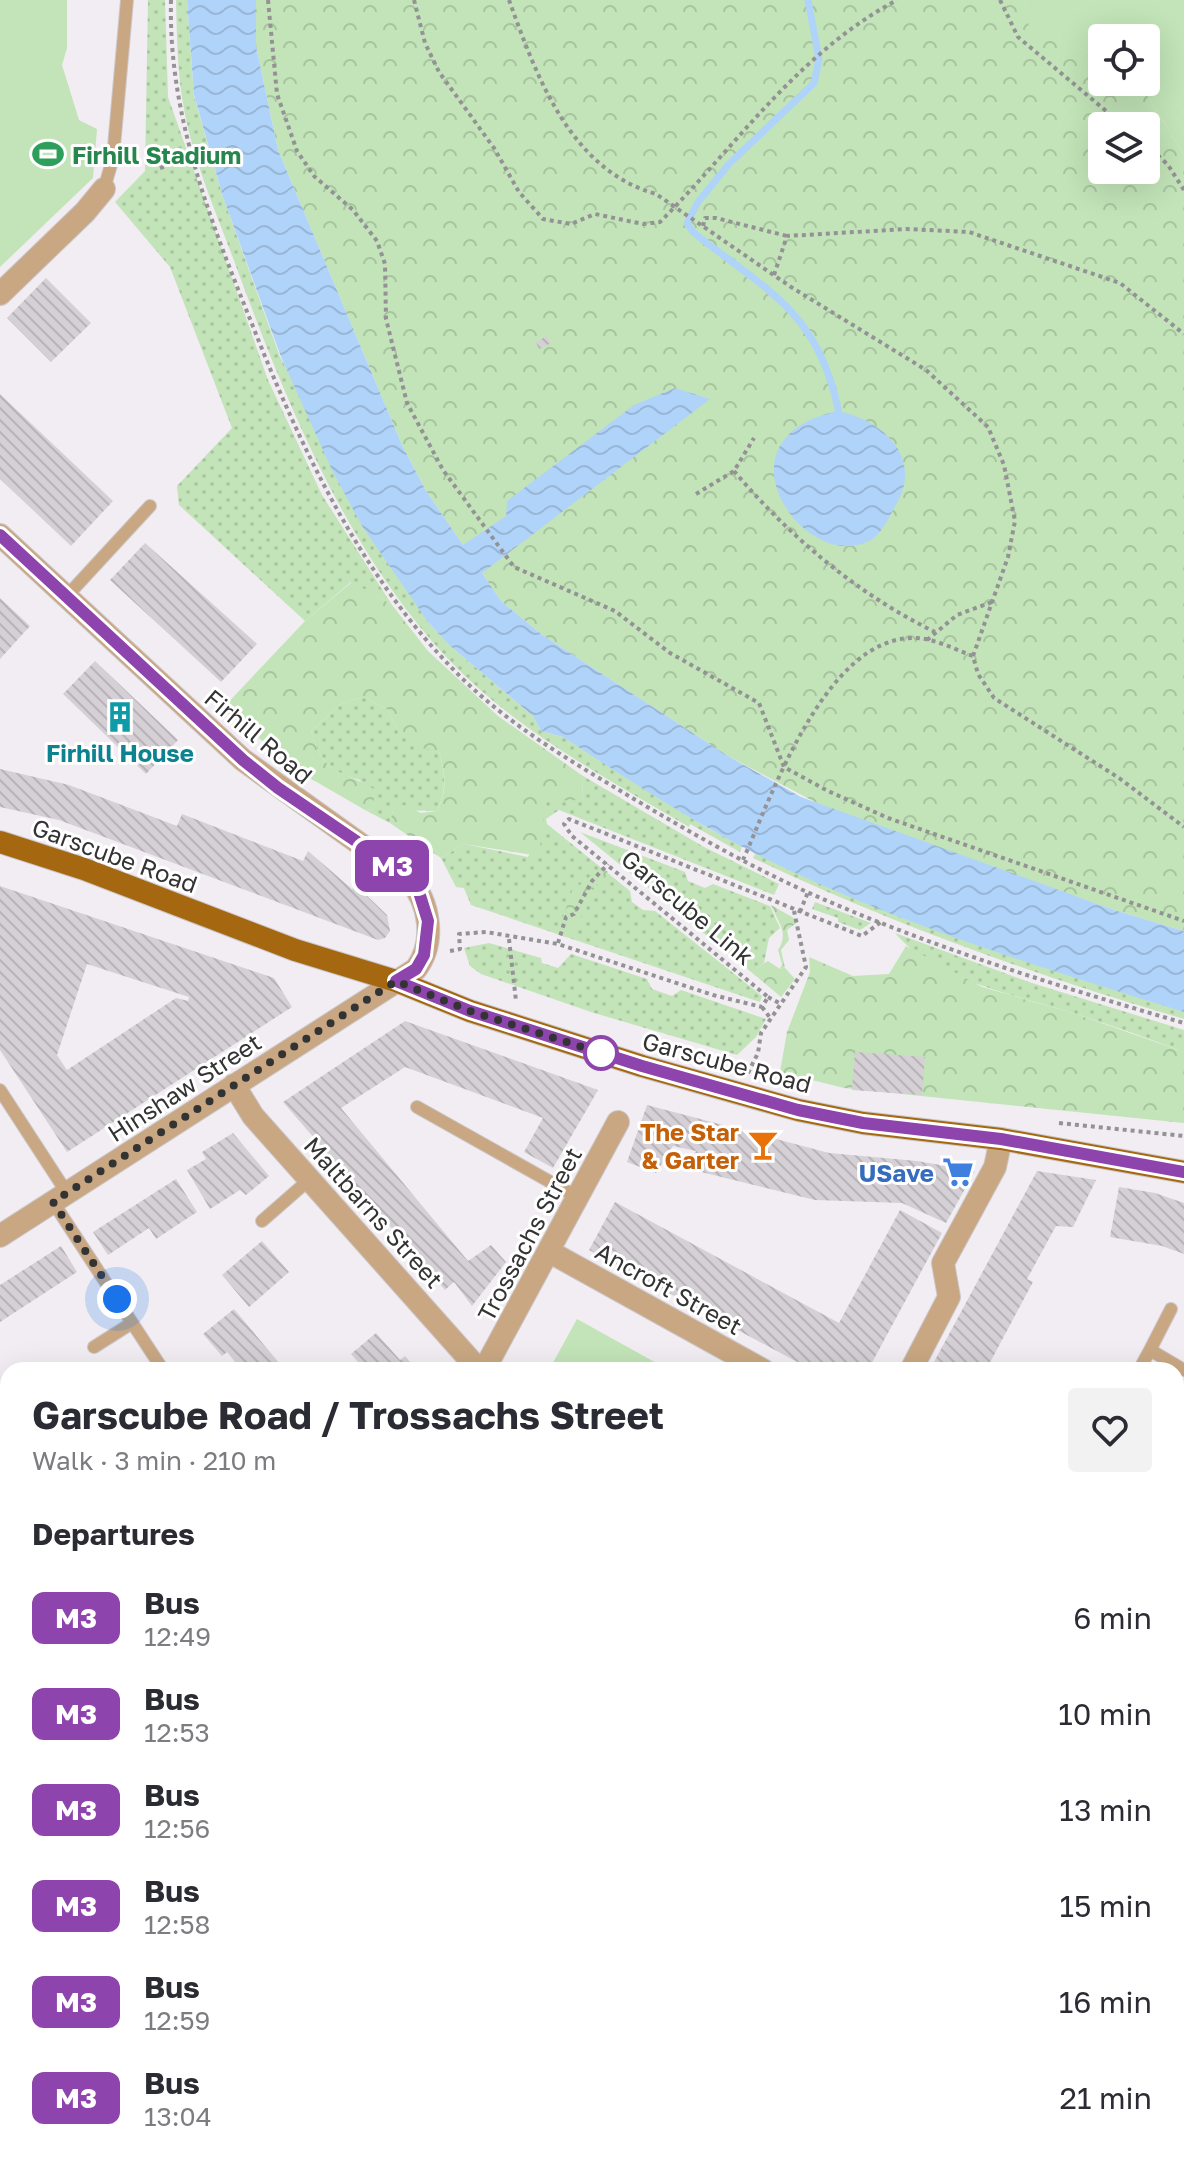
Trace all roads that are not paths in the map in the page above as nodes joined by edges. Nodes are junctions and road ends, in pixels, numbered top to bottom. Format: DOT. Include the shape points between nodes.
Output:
graph roads {
  1 [pos="127,0"];
  2 [pos="104,189"];
  3 [pos="0,294"];
  4 [pos="150,506"];
  5 [pos="0,535"];
  6 [pos="66,597"];
  7 [pos="0,842"];
  8 [pos="396,981"];
  9 [pos="234,1085"];
  10 [pos="0,1090"];
  11 [pos="417,1107"];
  12 [pos="618,1122"];
  13 [pos="1001,1139"];
  14 [pos="1184,1172"];
  15 [pos="310,1179"];
  16 [pos="60,1198"];
  17 [pos="579,1198"];
  18 [pos="262,1221"];
  19 [pos="0,1236"];
  20 [pos="550,1252"];
  21 [pos="1171,1309"];
  22 [pos="132,1323"];
  23 [pos="94,1347"];
  24 [pos="1150,1350"];
  25 [pos="158,1362"];
  26 [pos="475,1362"];
  27 [pos="487,1362"];
  28 [pos="749,1362"];
  29 [pos="915,1362"];
  30 [pos="1143,1362"];
  31 [pos="1170,1362"];
  1 -- 2 [label="lane" via="113,158"];
  2 -- 3 [label="street"];
  4 -- 6 [label="lane"];
  5 -- 6 [label="street, Firhill Road"];
  6 -- 8 [label="street, Firhill Road" via="243,760 418,889 426,909 424,955 416,969"];
  7 -- 8 [label="main road, Garscube Road" via="295,950"];
  8 -- 9 [label="street, Hinshaw Street"];
  8 -- 13 [label="main road, Garscube Road" via="628,1062 798,1110"];
  9 -- 15 [label="street, Maltbarns Street" via="253,1116"];
  9 -- 16 [label="street, Hinshaw Street"];
  10 -- 16 [label="lane"];
  11 -- 17 [label="lane"];
  12 -- 17 [label="street, Trossachs Street"];
  13 -- 14 [label="main road, Garscube Road"];
  13 -- 29 [label="street" via="995,1167 943,1263 949,1297"];
  15 -- 18 [label="lane"];
  15 -- 26 [label="street, Maltbarns Street"];
  16 -- 19 [label="street, Hinshaw Street"];
  16 -- 22 [label="lane"];
  17 -- 20 [label="street, Trossachs Street"];
  20 -- 27 [label="street, Trossachs Street"];
  20 -- 28 [label="street, Ancroft Street"];
  21 -- 24 [label="lane"];
  22 -- 23 [label="lane"];
  22 -- 25 [label="lane"];
  24 -- 30 [label="lane"];
  24 -- 31 [label="lane"];
}
